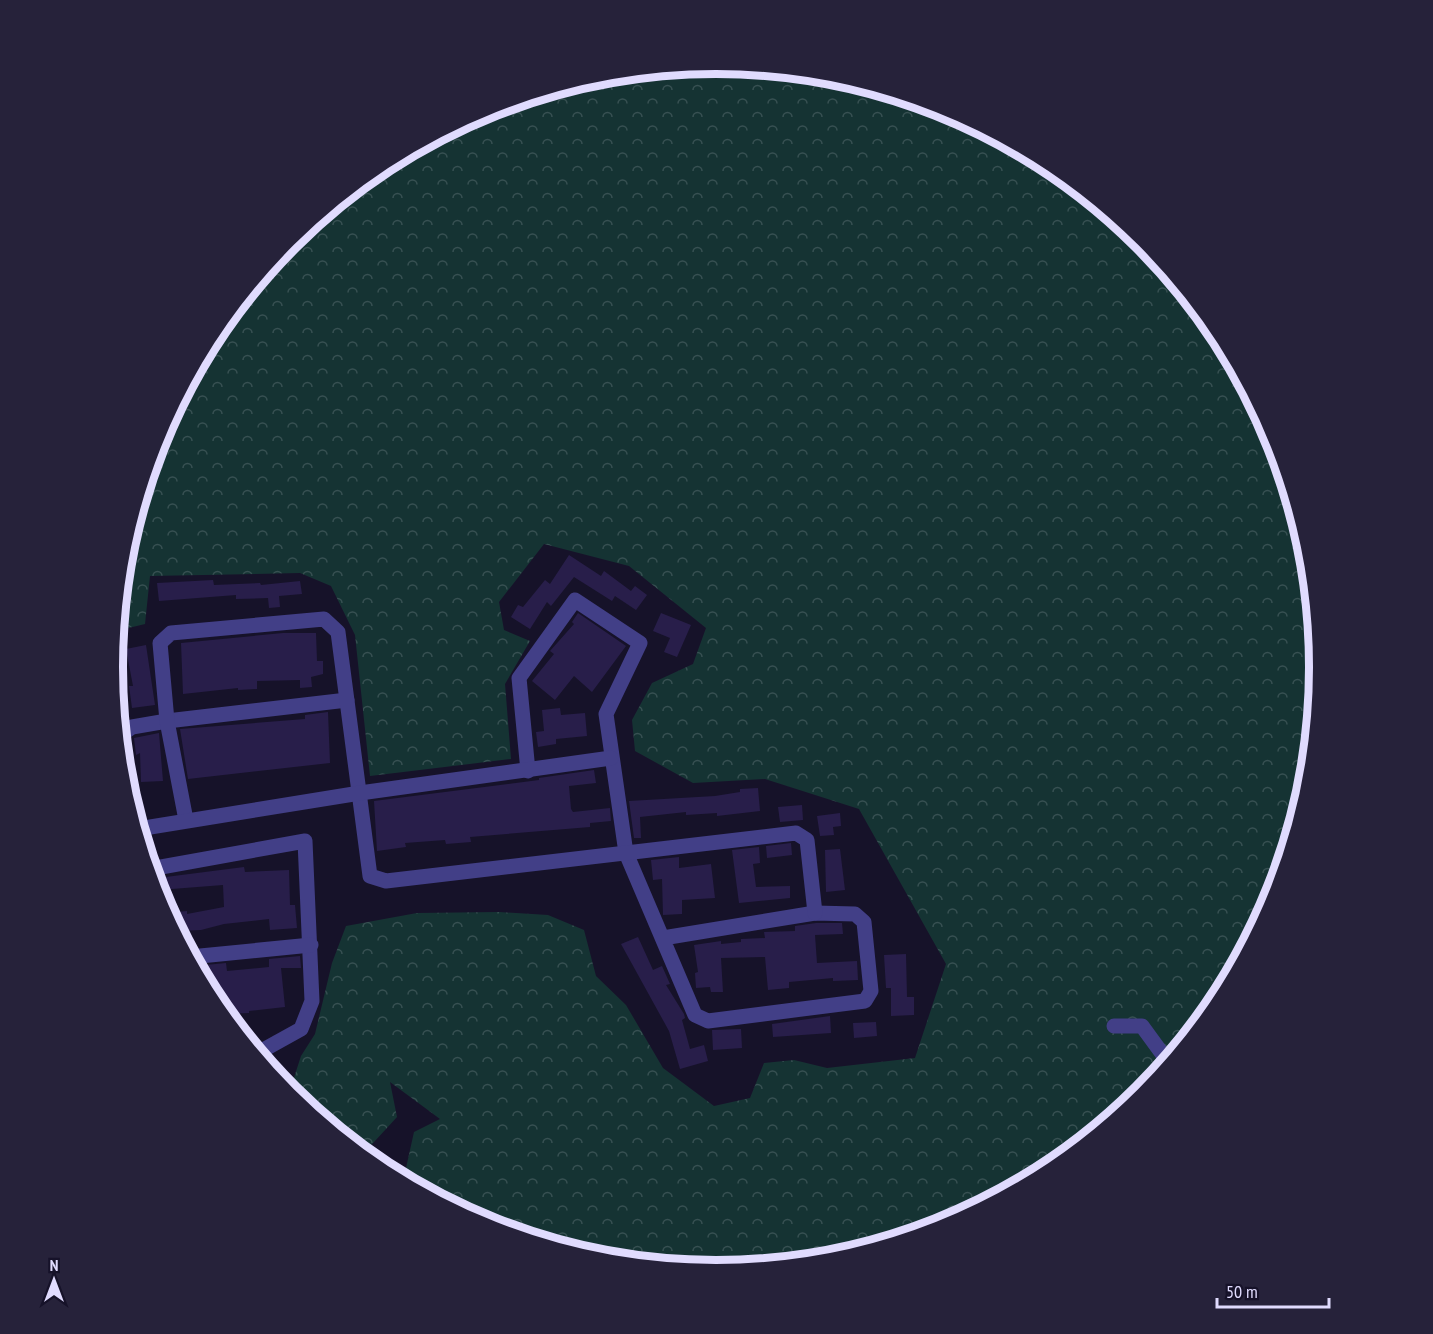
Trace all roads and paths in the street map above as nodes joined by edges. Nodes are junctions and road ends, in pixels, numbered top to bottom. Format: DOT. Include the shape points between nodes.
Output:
graph roads {
  1 [pos="347,700"];
  2 [pos="167,721"];
  3 [pos="127,731"];
  4 [pos="611,758"];
  5 [pos="528,771"];
  6 [pos="360,793"];
  7 [pos="186,820"];
  8 [pos="145,828"];
  9 [pos="626,853"];
  10 [pos="158,868"];
  11 [pos="815,913"];
  12 [pos="663,938"];
  13 [pos="311,945"];
  14 [pos="199,956"];
  15 [pos="1114,1026"];
  16 [pos="263,1050"];
  17 [pos="1164,1056"];
  1 -- 2 [label="street"];
  1 -- 2 [label="street" via="338,632 324,619 171,633 160,643"];
  1 -- 6 [label="street"];
  2 -- 3 [label="street"];
  2 -- 7 [label="street"];
  4 -- 5 [label="street"];
  4 -- 5 [label="street" via="606,714 640,643 575,600 519,678"];
  4 -- 9 [label="street"];
  5 -- 6 [label="street"];
  6 -- 7 [label="street"];
  6 -- 9 [label="street" via="370,876 386,881"];
  7 -- 8 [label="street"];
  9 -- 11 [label="street" via="796,833 807,840"];
  9 -- 12 [label="street"];
  10 -- 13 [label="street" via="305,841"];
  11 -- 12 [label="street"];
  11 -- 12 [label="street" via="855,914 864,922 871,991 865,1001 708,1021 695,1015"];
  13 -- 14 [label="street"];
  13 -- 16 [label="street" via="312,1001 301,1029"];
  15 -- 17 [label="street" via="1142,1026"];
}
